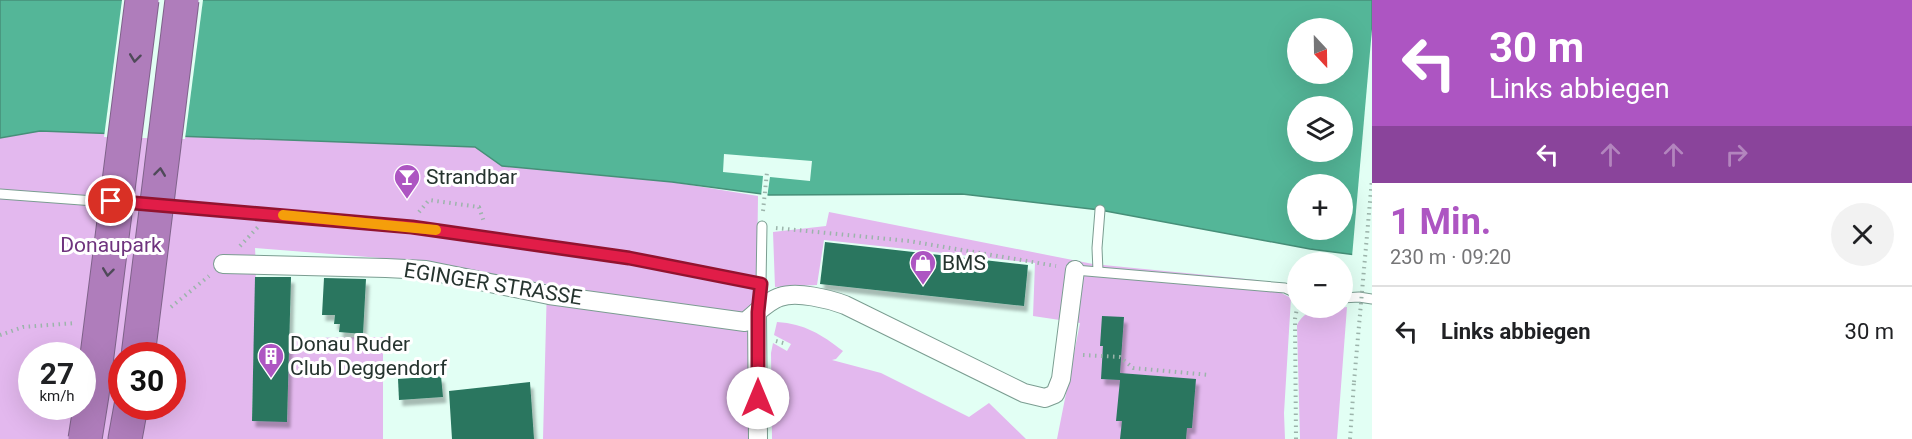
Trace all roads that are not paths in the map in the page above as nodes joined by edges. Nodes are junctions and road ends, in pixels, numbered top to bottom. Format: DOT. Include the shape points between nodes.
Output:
graph roads {
  1 [pos="142,0"];
  2 [pos="182,0"];
  3 [pos="0,194"];
  4 [pos="1100,210"];
  5 [pos="762,226"];
  6 [pos="223,264"];
  7 [pos="1075,270"];
  8 [pos="1098,272"];
  9 [pos="761,284"];
  10 [pos="1287,289"];
  11 [pos="1353,297"];
  12 [pos="1372,299"];
  13 [pos="758,312"];
  14 [pos="140,342"];
  15 [pos="128,420"];
  16 [pos="85,439"];
  17 [pos="125,439"];
  18 [pos="758,439"];
  1 -- 16 [label="highway, one-way, bridge"];
  14 -- 2 [label="highway, one-way, bridge"];
  3 -- 9 [label="lane" via="412,227 629,258"];
  4 -- 8 [label="lane"];
  5 -- 9 [label="lane"];
  6 -- 13 [label="street, EGINGER STRASSE" via="426,270 549,295 745,322"];
  7 -- 8 [label="lane"];
  7 -- 13 [label="street, EGINGER STRASSE" via="1061,379 1055,394 1045,398 1024,393 830,299 780,297"];
  8 -- 10 [label="lane"];
  9 -- 13 [label="lane"];
  11 -- 12 [label="lane"];
  13 -- 18 [label="street"];
  15 -- 17 [label="highway"];
}
